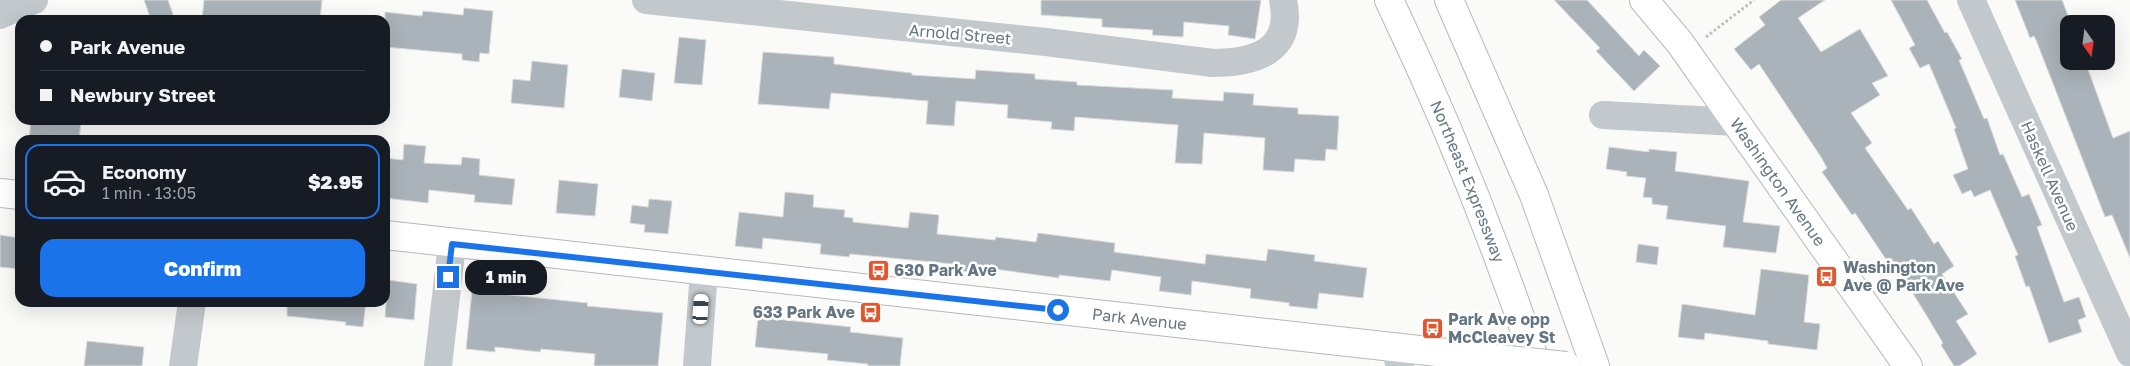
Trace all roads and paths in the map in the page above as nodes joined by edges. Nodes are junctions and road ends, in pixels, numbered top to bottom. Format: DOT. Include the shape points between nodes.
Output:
graph roads {
  1 [pos="34,0"];
  2 [pos="646,0"];
  3 [pos="1283,0"];
  4 [pos="1389,0"];
  5 [pos="1449,0"];
  6 [pos="1644,0"];
  7 [pos="1754,0"];
  8 [pos="1971,0"];
  9 [pos="745,6"];
  10 [pos="0,15"];
  11 [pos="1703,39"];
  12 [pos="1603,115"];
  13 [pos="1737,122"];
  14 [pos="0,193"];
  15 [pos="15,194"];
  16 [pos="390,236"];
  17 [pos="452,244"];
  18 [pos="704,271"];
  19 [pos="191,307"];
  20 [pos="2130,353"];
  21 [pos="1398,357"];
  22 [pos="183,366"];
  23 [pos="438,366"];
  24 [pos="697,366"];
  25 [pos="1537,366"];
  26 [pos="1566,366"];
  27 [pos="1595,366"];
  28 [pos="1908,366"];
  1 -- 10 [label="street"];
  2 -- 9 [label="street, Arnold Street"];
  3 -- 9 [label="street, Arnold Street" via="1286,13 1282,34 1270,49 1252,60 1237,63 1213,63"];
  4 -- 25 [label="main road, Northeast Expressway" via="1460,158"];
  5 -- 27 [label="main road" via="1534,195"];
  6 -- 13 [label="main road, Washington Avenue" via="1680,43"];
  7 -- 11 [label="path"];
  8 -- 20 [label="street, Haskell Avenue"];
  12 -- 13 [label="street"];
  13 -- 28 [label="main road, Washington Avenue"];
  14 -- 15 [label="main road"];
  16 -- 17 [label="main road, Park Avenue"];
  17 -- 18 [label="main road, Park Avenue"];
  17 -- 23 [label="street"];
  18 -- 21 [label="main road, Park Avenue"];
  18 -- 24 [label="street"];
  19 -- 22 [label="street"];
  21 -- 26 [label="main road, Park Avenue, bridge" via="1491,358"];
}
